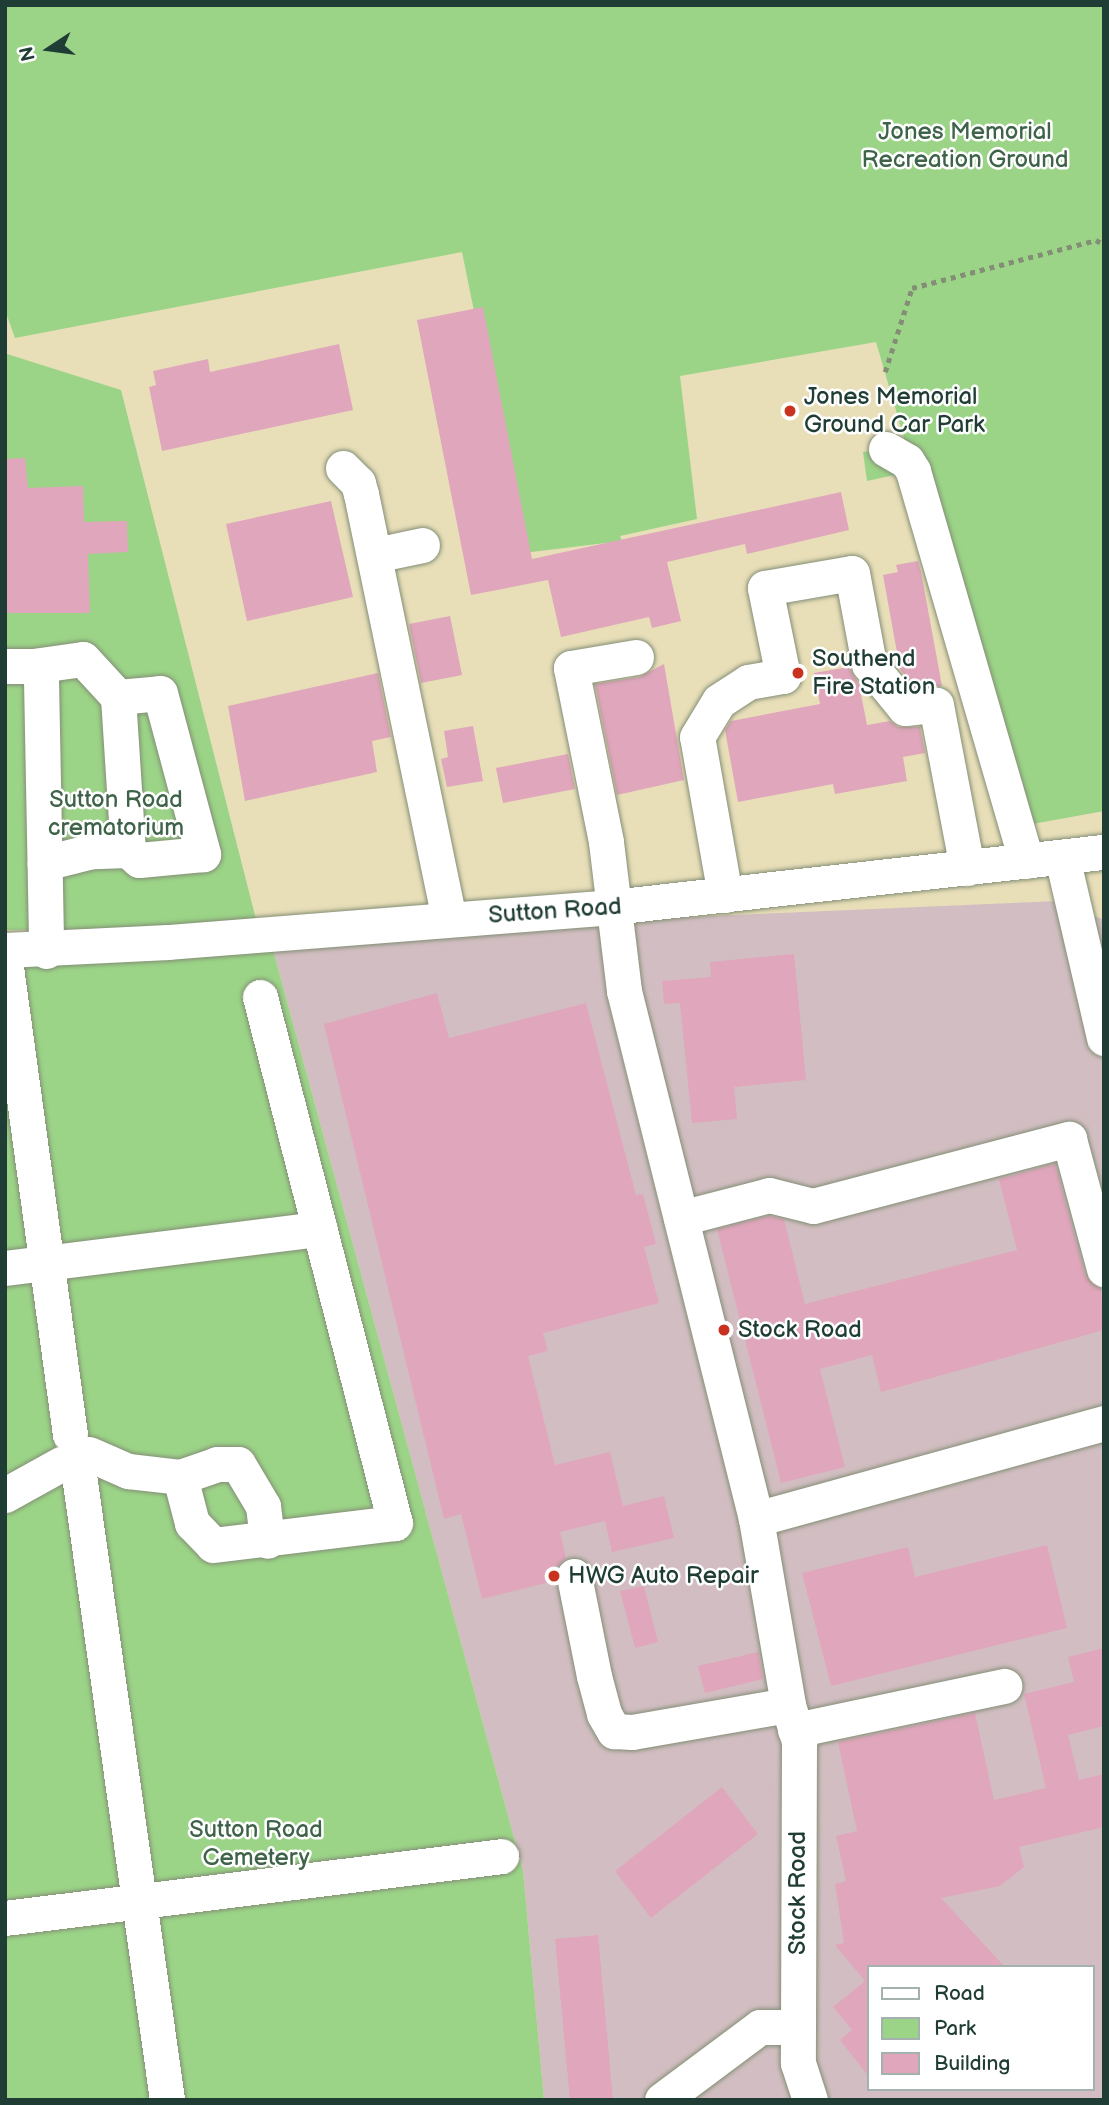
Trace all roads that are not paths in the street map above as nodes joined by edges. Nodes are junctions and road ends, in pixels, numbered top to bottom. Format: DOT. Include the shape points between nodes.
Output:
graph roads {
  1 [pos="886,449"];
  2 [pos="343,468"];
  3 [pos="422,545"];
  4 [pos="374,555"];
  5 [pos="636,657"];
  6 [pos="19,666"];
  7 [pos="118,697"];
  8 [pos="128,850"];
  9 [pos="1104,852"];
  10 [pos="1062,857"];
  11 [pos="1026,861"];
  12 [pos="45,863"];
  13 [pos="967,868"];
  14 [pos="725,895"];
  15 [pos="612,907"];
  16 [pos="449,919"];
  17 [pos="5,950"];
  18 [pos="46,951"];
  19 [pos="5,960"];
  20 [pos="260,997"];
  21 [pos="1104,1038"];
  22 [pos="681,1218"];
  23 [pos="320,1229"];
  24 [pos="47,1263"];
  25 [pos="5,1268"];
  26 [pos="1104,1269"];
  27 [pos="1104,1423"];
  28 [pos="75,1455"];
  29 [pos="180,1477"];
  30 [pos="5,1495"];
  31 [pos="756,1519"];
  32 [pos="267,1541"];
  33 [pos="574,1576"];
  34 [pos="1004,1686"];
  35 [pos="792,1718"];
  36 [pos="501,1856"];
  37 [pos="139,1899"];
  38 [pos="5,1918"];
  39 [pos="798,2027"];
  40 [pos="167,2100"];
  41 [pos="662,2100"];
  42 [pos="810,2100"];
  1 -- 11 [label="street" via="907,461 914,471"];
  2 -- 4 [label="street" via="358,483"];
  3 -- 4 [label="street"];
  4 -- 16 [label="street"];
  5 -- 15 [label="street, Stock Road" via="571,668 606,842"];
  6 -- 7 [label="street" via="83,659"];
  6 -- 12 [label="street" via="41,679"];
  7 -- 8 [label="street"];
  7 -- 8 [label="street" via="160,693 202,854 139,860"];
  8 -- 12 [label="street" via="92,852"];
  9 -- 10 [label="street, Sutton Road"];
  10 -- 11 [label="street, Sutton Road"];
  10 -- 21 [label="street"];
  11 -- 13 [label="street, Sutton Road"];
  12 -- 18 [label="street"];
  13 -- 14 [label="street, Sutton Road"];
  13 -- 14 [label="street" via="936,705 905,708 869,664 852,573 765,589 783,676 748,682 719,701 697,737"];
  14 -- 15 [label="street, Sutton Road"];
  15 -- 16 [label="street, Sutton Road"];
  15 -- 22 [label="street, Stock Road" via="624,991"];
  16 -- 18 [label="street, Sutton Road"];
  17 -- 18 [label="street, Sutton Road"];
  19 -- 24 [label="street"];
  20 -- 23 [label="street"];
  22 -- 26 [label="street" via="769,1195 813,1206 1069,1139"];
  22 -- 31 [label="street, Stock Road"];
  23 -- 24 [label="street"];
  23 -- 32 [label="street" via="395,1523"];
  24 -- 25 [label="street"];
  24 -- 28 [label="street"];
  27 -- 31 [label="street"];
  28 -- 29 [label="street" via="128,1471"];
  28 -- 30 [label="street"];
  28 -- 37 [label="street"];
  29 -- 32 [label="street" via="192,1523 213,1545"];
  29 -- 32 [label="street" via="218,1464 238,1464 263,1506"];
  31 -- 35 [label="street, Stock Road"];
  33 -- 35 [label="street" via="604,1714 614,1731"];
  34 -- 35 [label="street"];
  35 -- 39 [label="street, Stock Road" via="799,1742"];
  36 -- 37 [label="street"];
  37 -- 38 [label="street"];
  37 -- 40 [label="street"];
  39 -- 41 [label="street" via="760,2027"];
  39 -- 42 [label="street, Stock Road" via="797,2063"];
}
